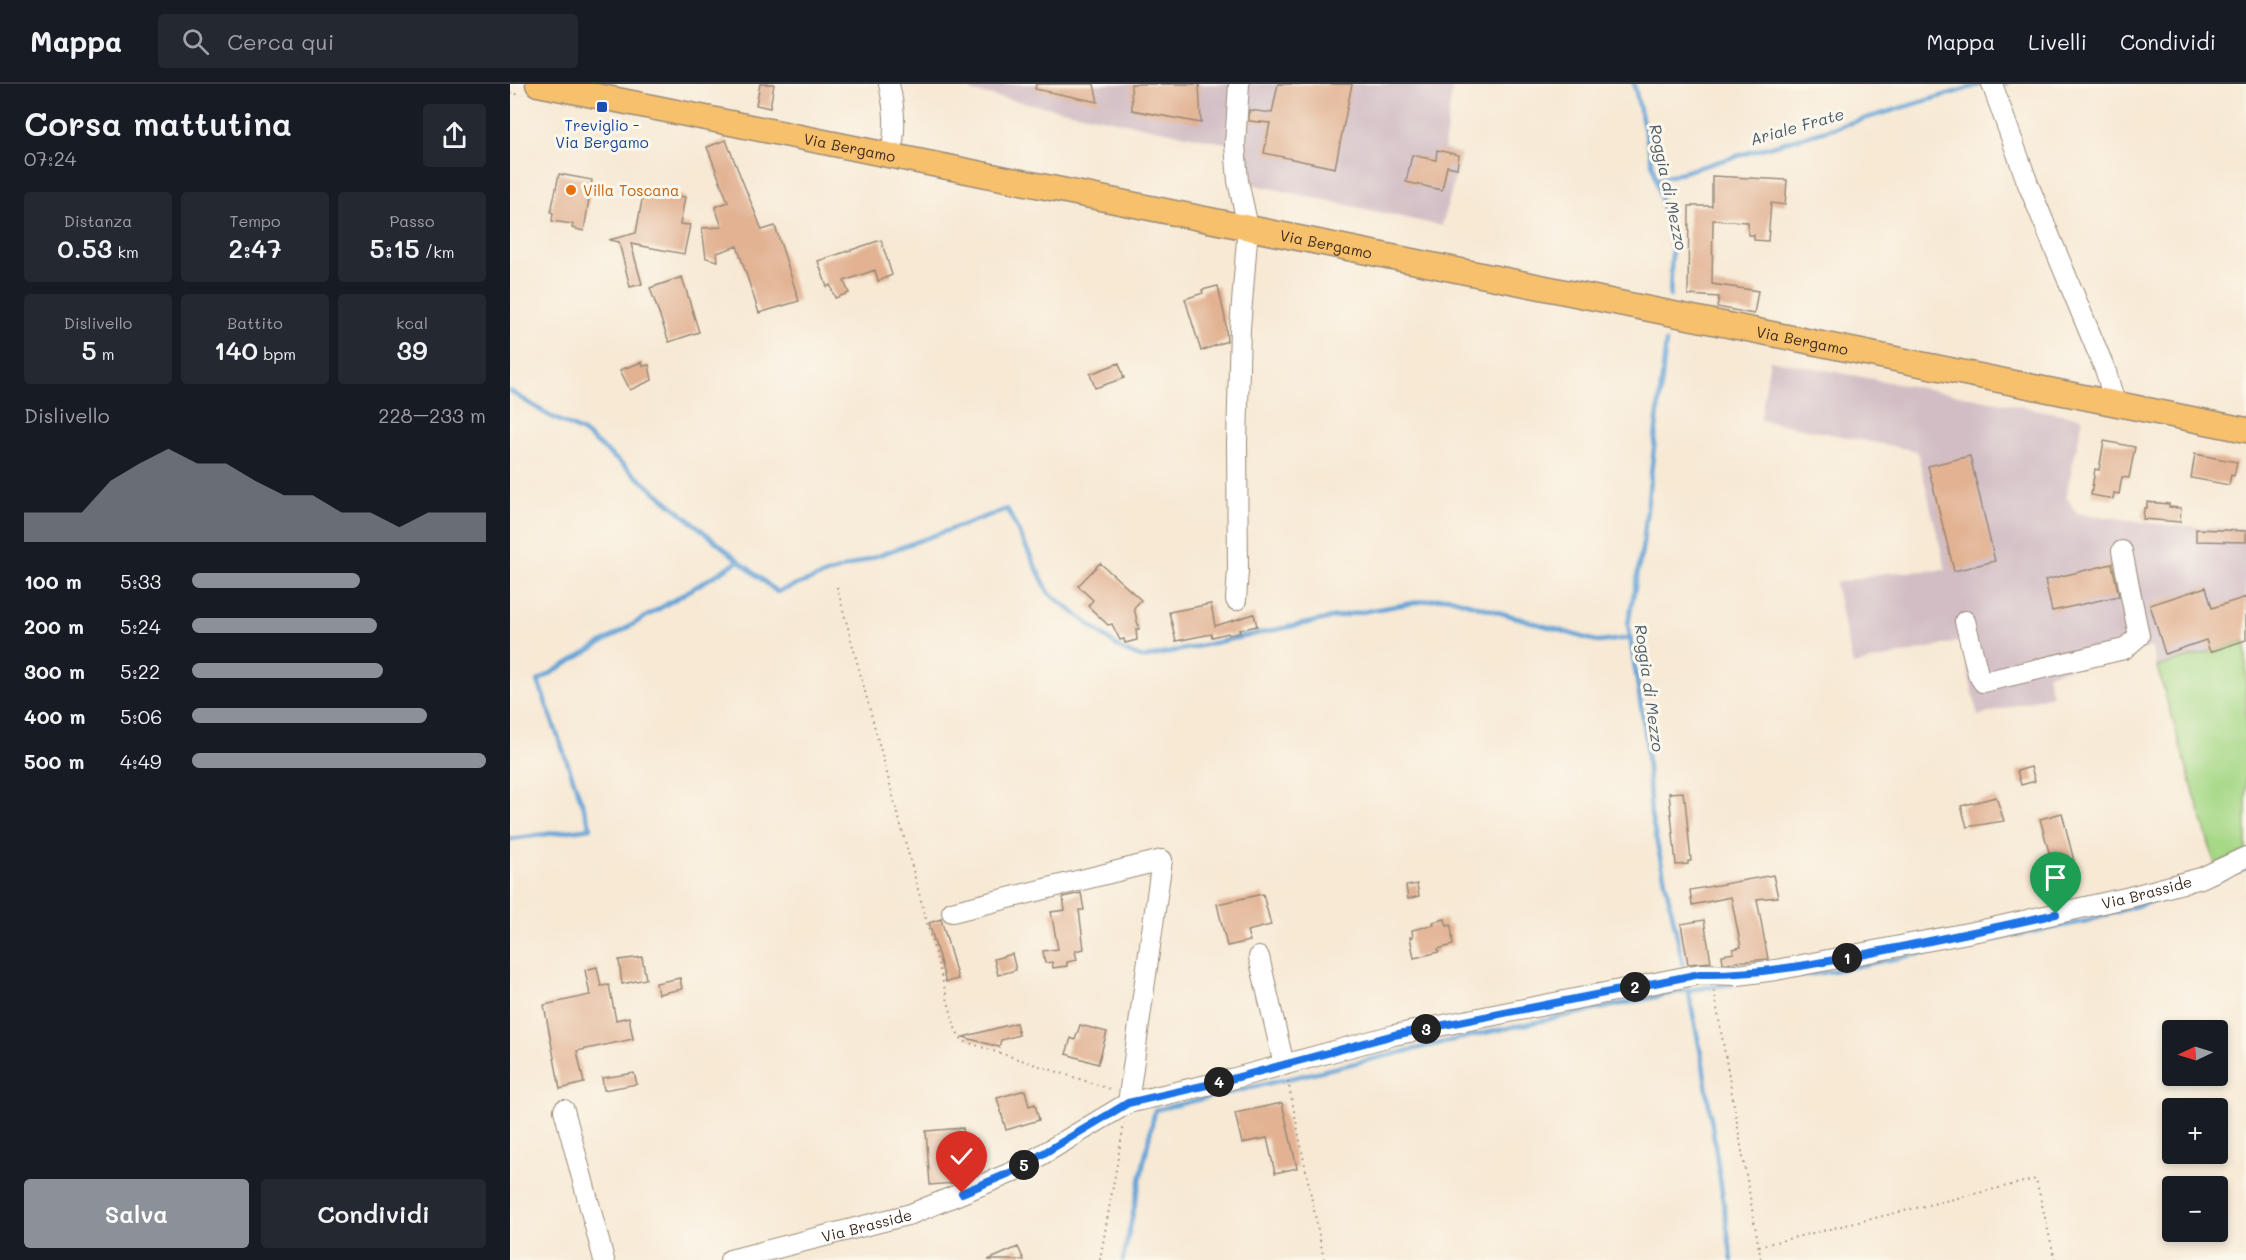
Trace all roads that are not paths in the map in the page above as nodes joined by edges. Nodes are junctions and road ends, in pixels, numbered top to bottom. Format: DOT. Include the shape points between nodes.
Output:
graph roads {
  1 [pos="538,84"];
  2 [pos="890,84"];
  3 [pos="1239,84"];
  4 [pos="1992,84"];
  5 [pos="891,155"];
  6 [pos="1248,227"];
  7 [pos="2115,403"];
  8 [pos="2246,430"];
  9 [pos="2122,551"];
  10 [pos="1236,600"];
  11 [pos="1965,621"];
  12 [pos="2246,857"];
  13 [pos="952,912"];
  14 [pos="1259,957"];
  15 [pos="1284,1065"];
  16 [pos="1128,1103"];
  17 [pos="564,1110"];
  18 [pos="604,1260"];
  19 [pos="730,1260"];
  1 -- 5 [label="main road, Via Bergamo"];
  2 -- 5 [label="street" via="895,112"];
  3 -- 6 [label="street" via="1235,145"];
  4 -- 7 [label="street"];
  5 -- 6 [label="main road, Via Bergamo"];
  6 -- 7 [label="main road, Via Bergamo"];
  6 -- 10 [label="street" via="1240,328"];
  7 -- 8 [label="main road, Via Bergamo"];
  9 -- 11 [label="street" via="2139,636 2124,649 1983,682"];
  12 -- 15 [label="street, Via Brasside" via="2201,878 1983,930 1776,970 1700,974 1394,1035"];
  13 -- 16 [label="street" via="1162,860"];
  14 -- 15 [label="street"];
  15 -- 16 [label="street, Via Brasside"];
  16 -- 19 [label="street, Via Brasside" via="1012,1172 910,1214"];
  17 -- 18 [label="street"];
}
